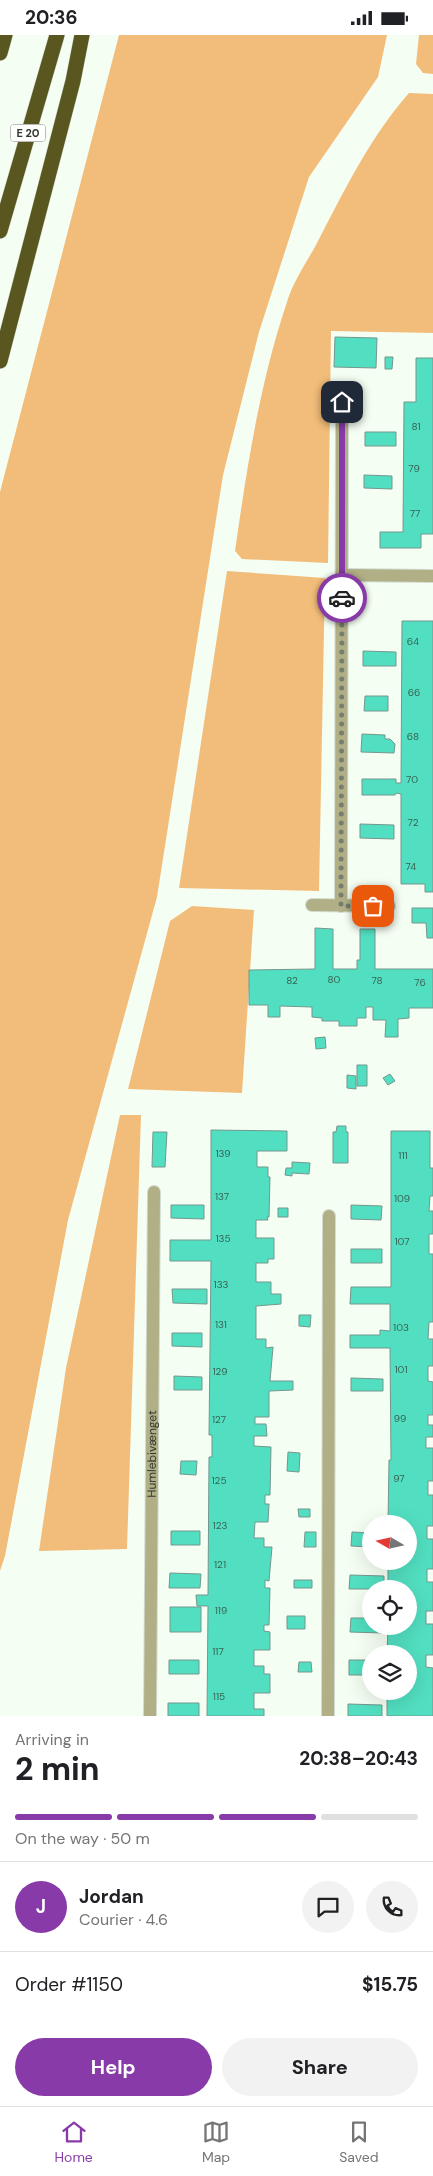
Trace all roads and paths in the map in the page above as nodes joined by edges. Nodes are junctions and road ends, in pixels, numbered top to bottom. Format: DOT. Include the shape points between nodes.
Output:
graph roads {
  1 [pos="5,35"];
  2 [pos="57,35"];
  3 [pos="82,35"];
  4 [pos="0,53"];
  5 [pos="0,231"];
  6 [pos="0,361"];
  7 [pos="342,402"];
  8 [pos="342,575"];
  9 [pos="433,576"];
  10 [pos="312,905"];
  11 [pos="341,906"];
  12 [pos="390,906"];
  13 [pos="154,1192"];
  14 [pos="329,1216"];
  15 [pos="150,1716"];
  16 [pos="328,1716"];
  1 -- 4 [label="highway"];
  2 -- 5 [label="highway, E 20"];
  3 -- 6 [label="highway"];
  7 -- 8 [label="street"];
  8 -- 9 [label="street"];
  8 -- 11 [label="street"];
  10 -- 11 [label="street"];
  11 -- 12 [label="street"];
  13 -- 15 [label="street, Humlebivænget"];
  14 -- 16 [label="street"];
}
